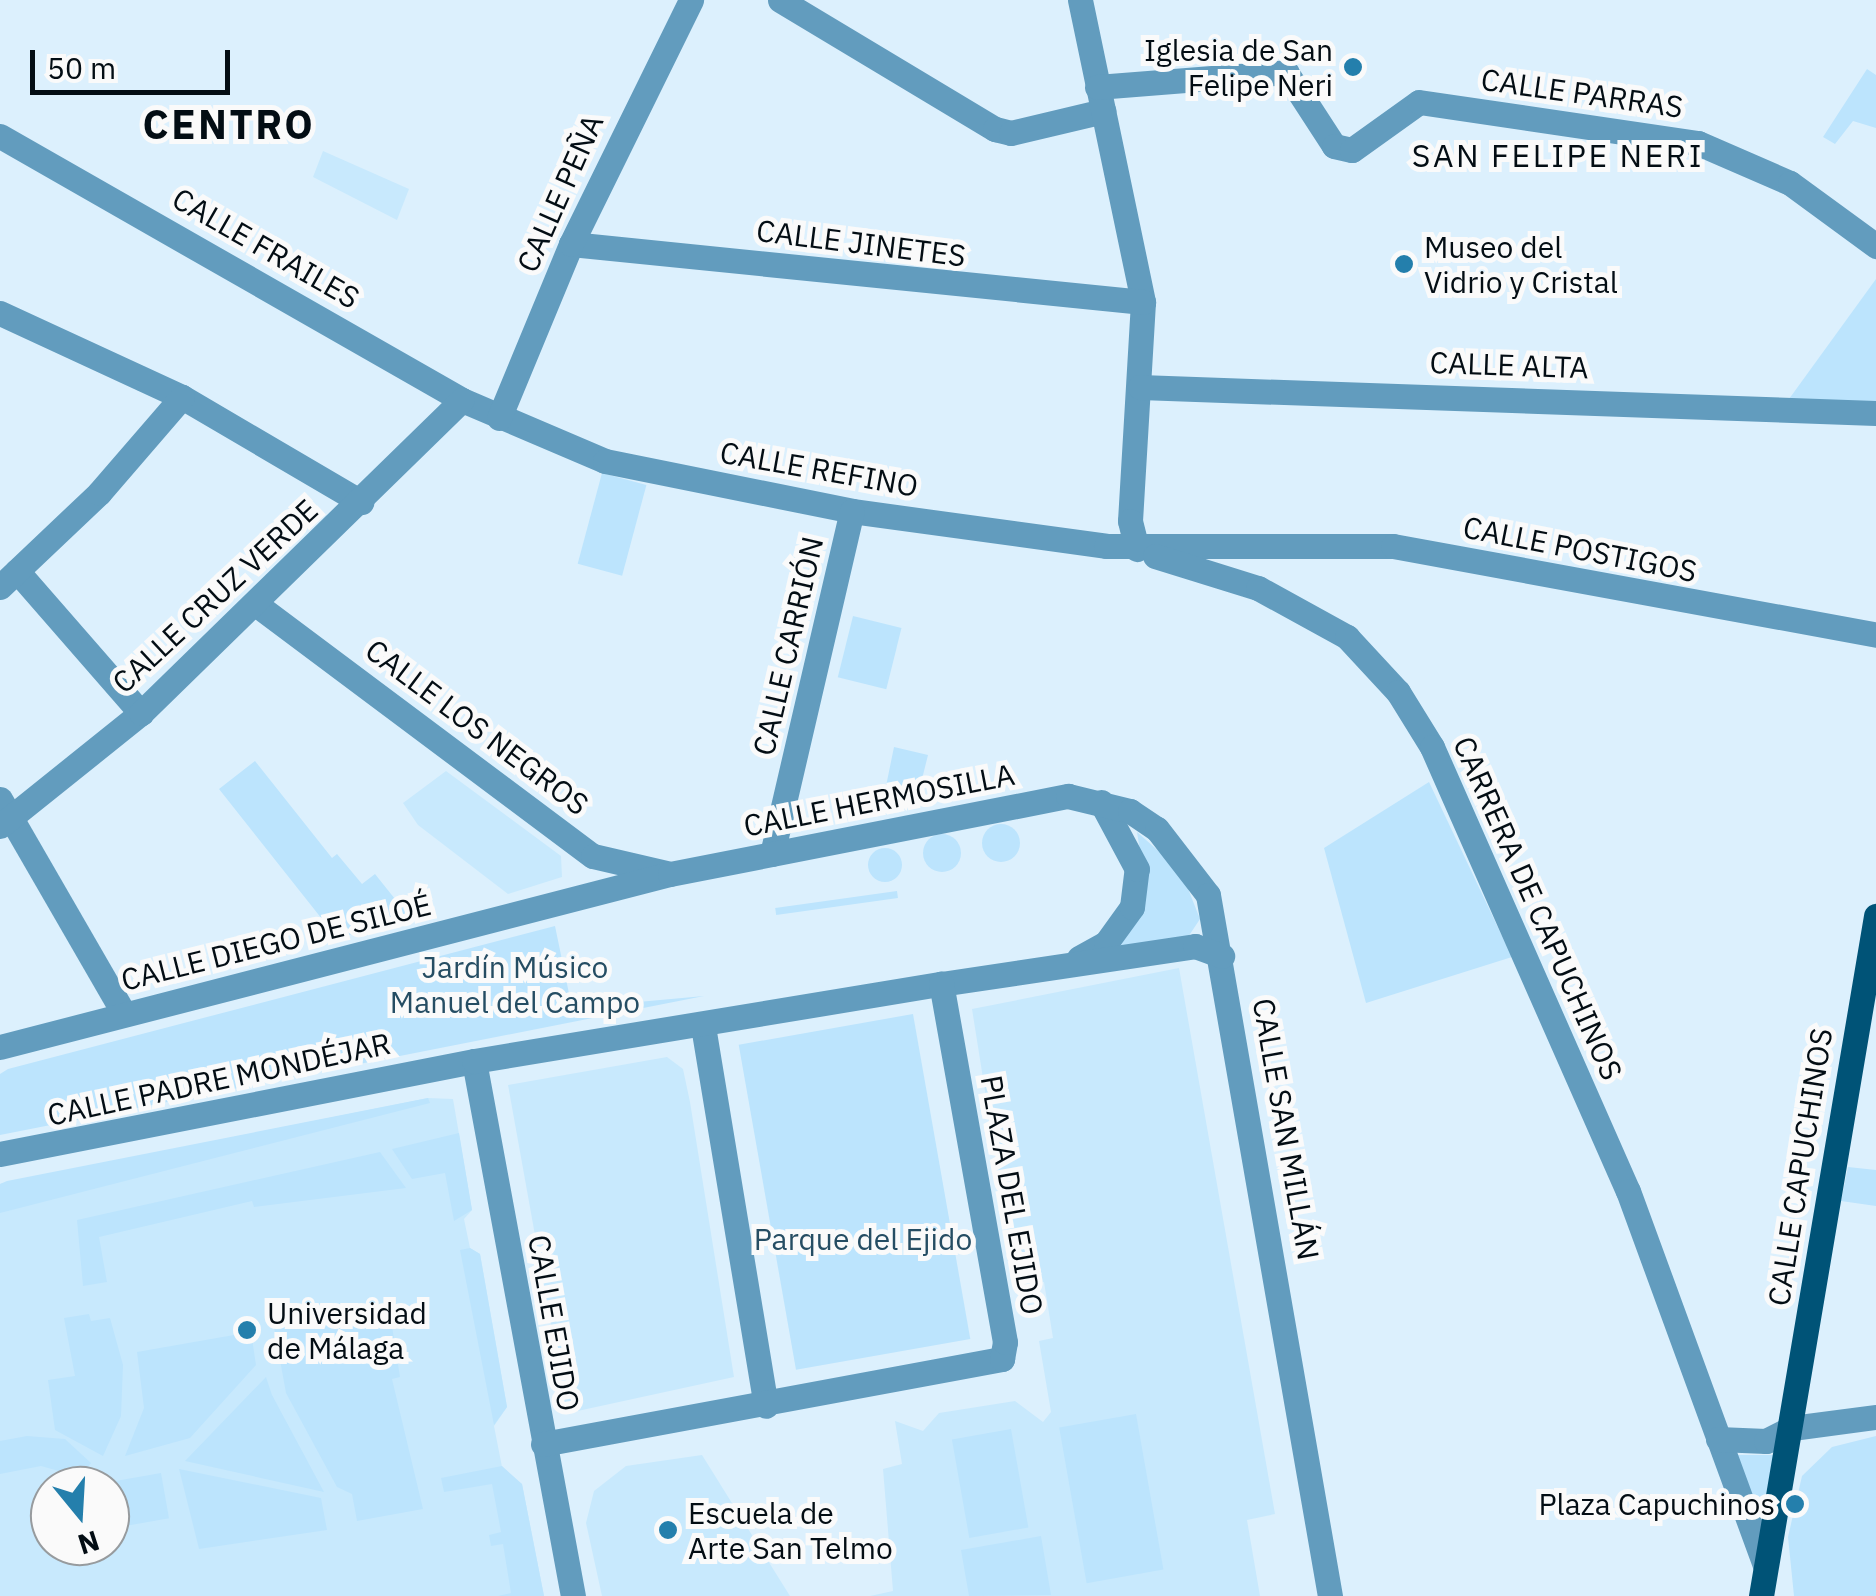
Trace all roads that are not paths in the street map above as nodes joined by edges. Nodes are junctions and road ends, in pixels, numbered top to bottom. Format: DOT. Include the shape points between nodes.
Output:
graph roads {
  1 [pos="691,0"];
  2 [pos="780,0"];
  3 [pos="1080,0"];
  4 [pos="1100,99"];
  5 [pos="0,136"];
  6 [pos="571,244"];
  7 [pos="1876,246"];
  8 [pos="1143,302"];
  9 [pos="0,314"];
  10 [pos="1140,387"];
  11 [pos="182,398"];
  12 [pos="462,400"];
  13 [pos="1876,413"];
  14 [pos="499,418"];
  15 [pos="361,502"];
  16 [pos="852,511"];
  17 [pos="1270,548"];
  18 [pos="1137,549"];
  19 [pos="8,579"];
  20 [pos="1258,588"];
  21 [pos="257,605"];
  22 [pos="1876,636"];
  23 [pos="141,713"];
  24 [pos="1101,802"];
  25 [pos="4,814"];
  26 [pos="772,854"];
  27 [pos="594,856"];
  28 [pos="670,874"];
  29 [pos="567,901"];
  30 [pos="1876,916"];
  31 [pos="1222,956"];
  32 [pos="1044,970"];
  33 [pos="941,984"];
  34 [pos="124,1014"];
  35 [pos="703,1026"];
  36 [pos="0,1047"];
  37 [pos="474,1061"];
  38 [pos="0,1154"];
  39 [pos="766,1406"];
  40 [pos="1876,1417"];
  41 [pos="1792,1428"];
  42 [pos="1718,1439"];
  43 [pos="543,1444"];
  44 [pos="1765,1566"];
  45 [pos="574,1596"];
  46 [pos="1330,1596"];
  47 [pos="1761,1596"];
  48 [pos="1776,1596"];
  1 -- 6 [label="street, CALLE PEÑA"];
  2 -- 4 [label="street" via="995,129 1010,133"];
  3 -- 4 [label="street"];
  4 -- 7 [label="street, CALLE PARRAS" via="1286,72 1334,146 1352,150 1419,102 1698,143 1790,183"];
  4 -- 8 [label="street"];
  5 -- 12 [label="street, CALLE FRAILES"];
  6 -- 8 [label="street, CALLE JINETES"];
  6 -- 14 [label="street, CALLE PEÑA"];
  8 -- 10 [label="street"];
  9 -- 11 [label="street"];
  10 -- 13 [label="street, CALLE ALTA"];
  10 -- 18 [label="street" via="1130,521"];
  11 -- 15 [label="street"];
  11 -- 19 [label="street"];
  12 -- 14 [label="street, CALLE FRAILES"];
  12 -- 15 [label="street, CALLE CRUZ VERDE"];
  14 -- 16 [label="street, CALLE REFINO" via="605,461"];
  15 -- 21 [label="street, CALLE CRUZ VERDE"];
  16 -- 18 [label="street, CALLE REFINO"];
  16 -- 26 [label="street, CALLE CARRIÓN"];
  17 -- 18 [label="street, CALLE POSTIGOS"];
  17 -- 20 [label="street" via="1252,568"];
  17 -- 22 [label="street, CALLE POSTIGOS" via="1394,546"];
  18 -- 20 [label="street, CARRERA DE CAPUCHINOS"];
  19 -- 23 [label="street"];
  20 -- 42 [label="street, CARRERA DE CAPUCHINOS" via="1347,637 1398,692 1432,747 1628,1190"];
  21 -- 23 [label="street, CALLE CRUZ VERDE"];
  21 -- 27 [label="street, CALLE LOS NEGROS"];
  23 -- 25 [label="street, CALLE CRUZ VERDE"];
  24 -- 26 [label="street, CALLE HERMOSILLA" via="1068,796"];
  24 -- 31 [label="street, CALLE SAN MILLÁN" via="1157,829 1182,856 1208,895"];
  24 -- 32 [label="street, CALLE PADRE MONDÉJAR" via="1137,868 1132,907 1106,942"];
  25 -- 34 [label="street"];
  26 -- 28 [label="street, CALLE HERMOSILLA"];
  27 -- 28 [label="street, CALLE LOS NEGROS"];
  27 -- 29 [label="street"];
  28 -- 29 [label="street, CALLE DIEGO DE SILOÉ"];
  29 -- 34 [label="street, CALLE DIEGO DE SILOÉ"];
  30 -- 41 [label="main road, CALLE CAPUCHINOS"];
  31 -- 32 [label="street, CALLE PADRE MONDÉJAR" via="1195,946"];
  31 -- 46 [label="street, CALLE SAN MILLÁN"];
  32 -- 33 [label="street, CALLE PADRE MONDÉJAR"];
  33 -- 35 [label="street, CALLE PADRE MONDÉJAR"];
  33 -- 39 [label="street, PLAZA DEL EJIDO" via="1006,1342 1002,1359"];
  34 -- 36 [label="street, CALLE DIEGO DE SILOÉ"];
  35 -- 37 [label="street, CALLE PADRE MONDÉJAR"];
  35 -- 39 [label="street"];
  37 -- 38 [label="street, CALLE PADRE MONDÉJAR"];
  37 -- 43 [label="street, CALLE EJIDO"];
  39 -- 43 [label="street, PLAZA DEL EJIDO"];
  40 -- 41 [label="street"];
  41 -- 42 [label="street" via="1766,1441"];
  41 -- 44 [label="main road"];
  42 -- 44 [label="street"];
  43 -- 45 [label="street, CALLE EJIDO"];
  44 -- 47 [label="main road"];
  44 -- 48 [label="main road"];
}
